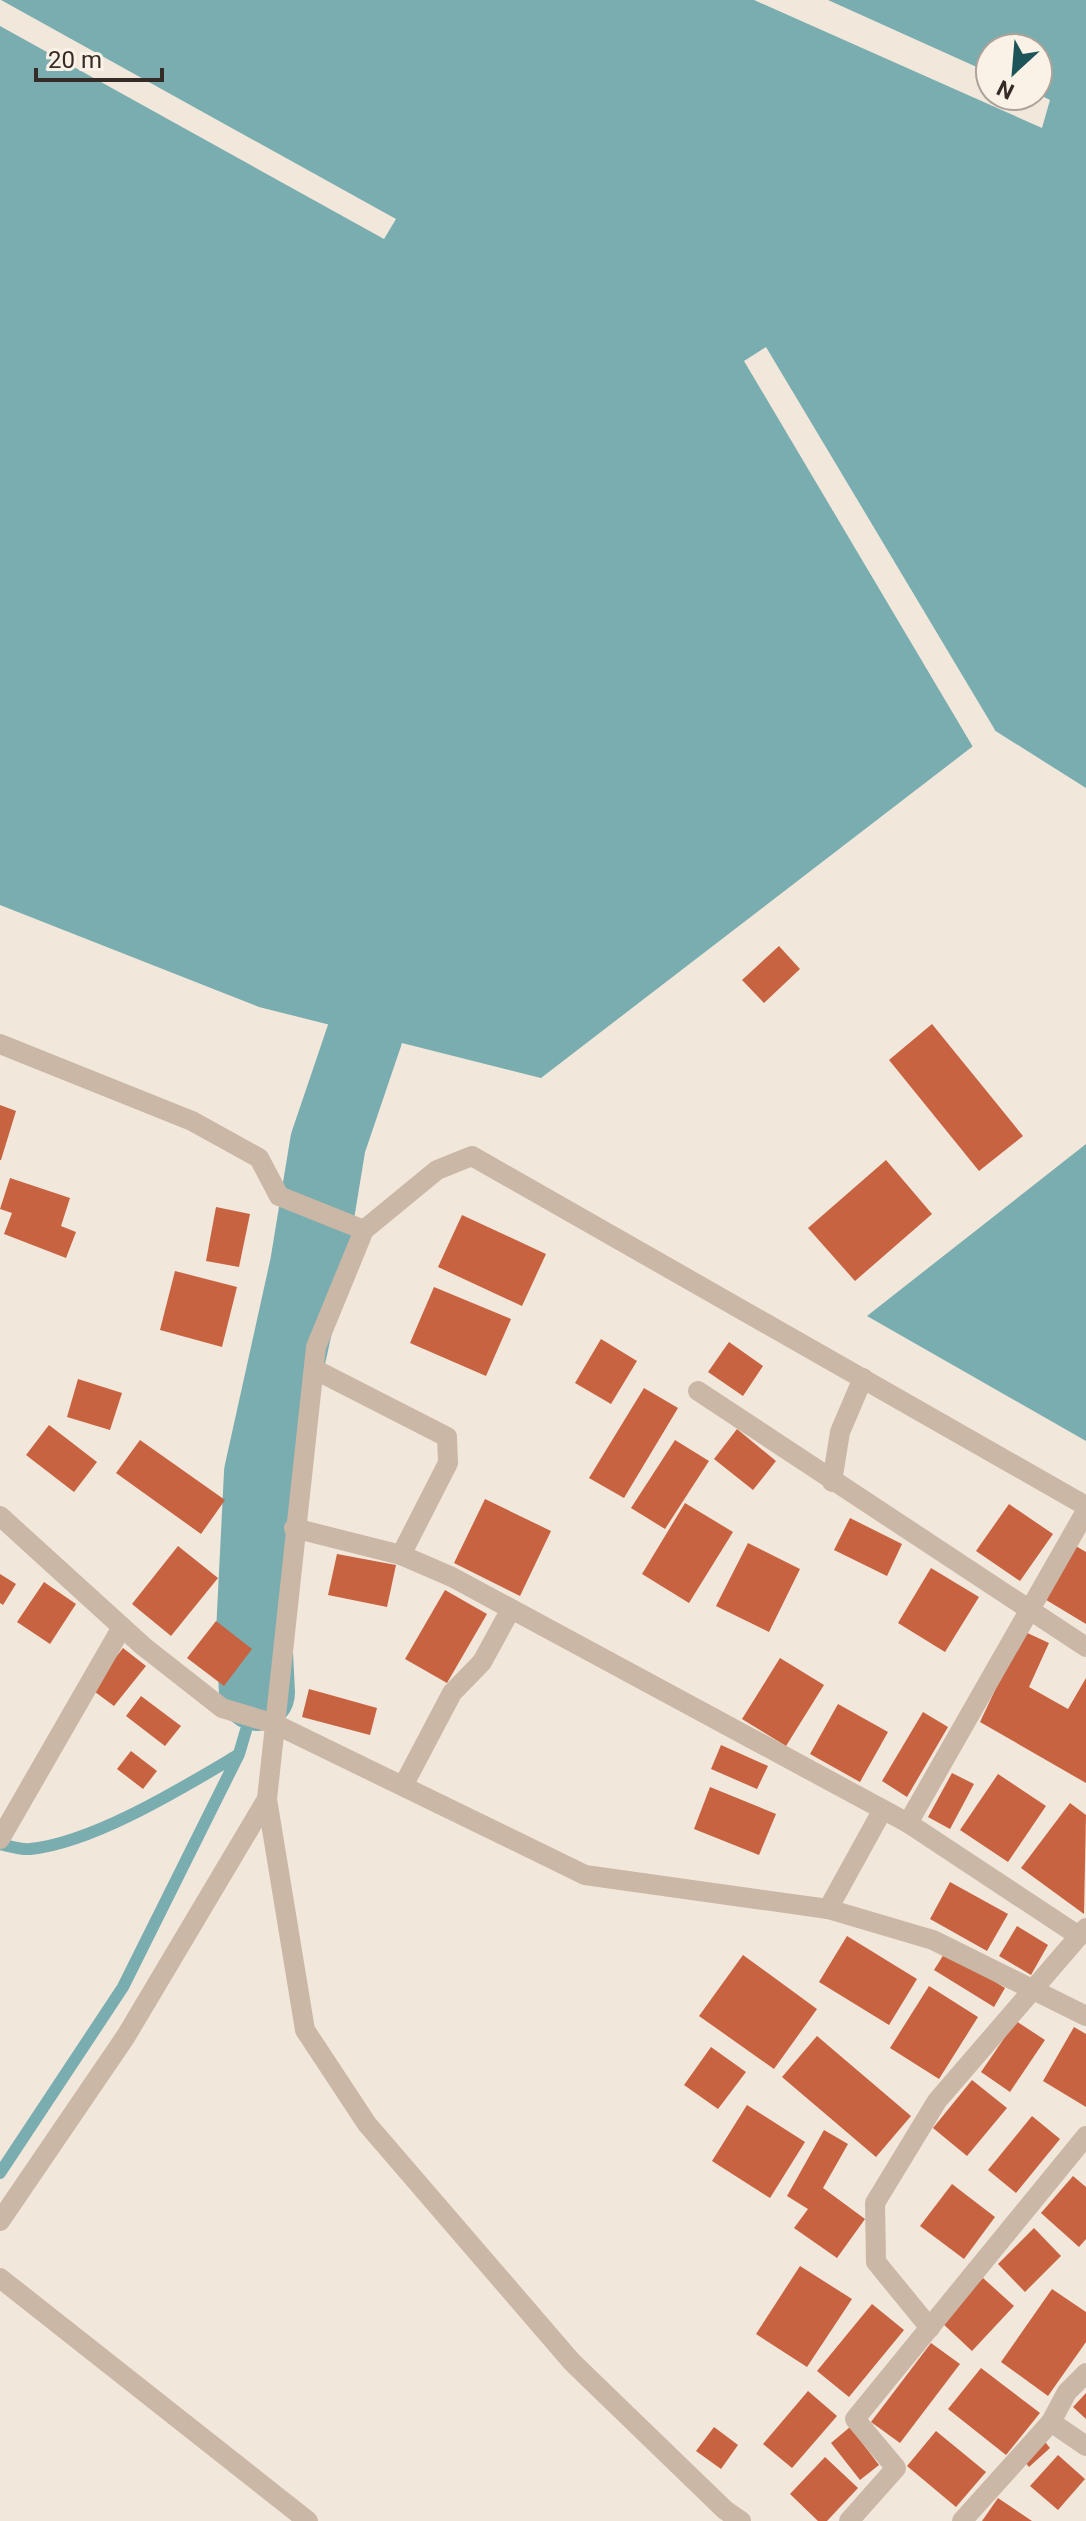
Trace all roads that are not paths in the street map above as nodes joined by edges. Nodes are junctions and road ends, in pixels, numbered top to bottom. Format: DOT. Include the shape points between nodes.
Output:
graph roads {
  1 [pos="0,1044"];
  2 [pos="364,1230"];
  3 [pos="314,1369"];
  4 [pos="863,1378"];
  5 [pos="698,1391"];
  6 [pos="832,1482"];
  7 [pos="1086,1509"];
  8 [pos="0,1516"];
  9 [pos="294,1528"];
  10 [pos="401,1555"];
  11 [pos="511,1609"];
  12 [pos="1029,1610"];
  13 [pos="122,1627"];
  14 [pos="1086,1647"];
  15 [pos="275,1724"];
  16 [pos="403,1786"];
  17 [pos="267,1799"];
  18 [pos="882,1811"];
  19 [pos="908,1823"];
  20 [pos="0,1839"];
  21 [pos="828,1909"];
  22 [pos="1083,1932"];
  23 [pos="1034,1988"];
  24 [pos="1086,2016"];
  25 [pos="1086,2136"];
  26 [pos="0,2221"];
  27 [pos="0,2278"];
  28 [pos="930,2328"];
  29 [pos="1086,2373"];
  30 [pos="1051,2422"];
  31 [pos="1086,2446"];
  32 [pos="308,2521"];
  33 [pos="741,2521"];
  34 [pos="849,2521"];
  35 [pos="962,2521"];
  1 -- 2 [label="street" via="192,1121 259,1158 279,1196"];
  2 -- 3 [label="street" via="316,1347"];
  2 -- 4 [label="street" via="437,1170 472,1156"];
  3 -- 9 [label="street"];
  3 -- 10 [label="street" via="447,1437 448,1463"];
  4 -- 6 [label="street" via="840,1432"];
  4 -- 7 [label="street"];
  5 -- 6 [label="street"];
  6 -- 12 [label="street"];
  7 -- 12 [label="street"];
  8 -- 13 [label="street"];
  9 -- 10 [label="street"];
  9 -- 15 [label="street"];
  10 -- 11 [label="street"];
  11 -- 16 [label="street" via="482,1662 452,1693"];
  11 -- 18 [label="street"];
  12 -- 14 [label="street"];
  12 -- 19 [label="street"];
  13 -- 15 [label="street" via="222,1708"];
  13 -- 20 [label="street"];
  15 -- 16 [label="street"];
  15 -- 17 [label="street"];
  16 -- 21 [label="street" via="585,1875"];
  17 -- 26 [label="street" via="126,2036"];
  17 -- 33 [label="street" via="305,2030 367,2124 572,2362"];
  18 -- 19 [label="street"];
  18 -- 21 [label="street"];
  19 -- 22 [label="street"];
  21 -- 23 [label="street" via="933,1940"];
  22 -- 23 [label="street"];
  23 -- 24 [label="street"];
  23 -- 28 [label="street" via="937,2101 875,2203 876,2262"];
  25 -- 28 [label="street"];
  27 -- 32 [label="street"];
  28 -- 34 [label="street" via="855,2419 896,2468"];
  29 -- 30 [label="street" via="1067,2392"];
  30 -- 31 [label="street"];
  30 -- 35 [label="street"];
}
